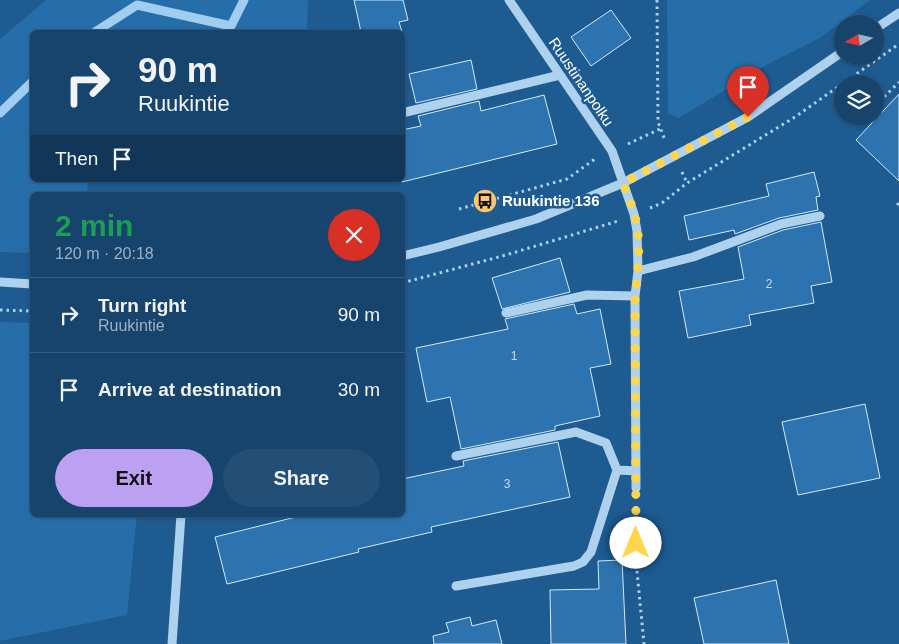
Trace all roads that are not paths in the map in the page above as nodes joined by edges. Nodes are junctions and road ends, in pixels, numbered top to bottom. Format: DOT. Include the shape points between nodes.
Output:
graph roads {
  1 [pos="509,0"];
  2 [pos="899,13"];
  3 [pos="884,23"];
  4 [pos="834,58"];
  5 [pos="560,75"];
  6 [pos="405,112"];
  7 [pos="623,183"];
  8 [pos="820,216"];
  9 [pos="405,255"];
  10 [pos="638,271"];
  11 [pos="0,282"];
  12 [pos="30,284"];
  13 [pos="635,296"];
  14 [pos="506,313"];
  15 [pos="456,456"];
  16 [pos="617,470"];
  17 [pos="636,471"];
  18 [pos="636,488"];
  19 [pos="181,517"];
  20 [pos="456,586"];
  21 [pos="172,644"];
  1 -- 5 [label="street, Ruustinanpolku"];
  2 -- 3 [label="street"];
  4 -- 7 [label="street" via="748,117"];
  5 -- 6 [label="street"];
  5 -- 7 [label="street, Ruustinanpolku" via="612,152"];
  7 -- 9 [label="street" via="536,219"];
  7 -- 10 [label="street, Ruustinanpolku" via="637,231"];
  8 -- 10 [label="street" via="781,224 693,257"];
  10 -- 13 [label="street, Ruustinanpolku"];
  11 -- 12 [label="street"];
  13 -- 14 [label="street" via="587,294"];
  13 -- 17 [label="street, Ruustinanpolku"];
  15 -- 16 [label="street" via="576,432 606,443"];
  16 -- 17 [label="street"];
  16 -- 20 [label="street" via="591,552 583,562"];
  17 -- 18 [label="street, Ruustinanpolku"];
  19 -- 21 [label="street"];
}
